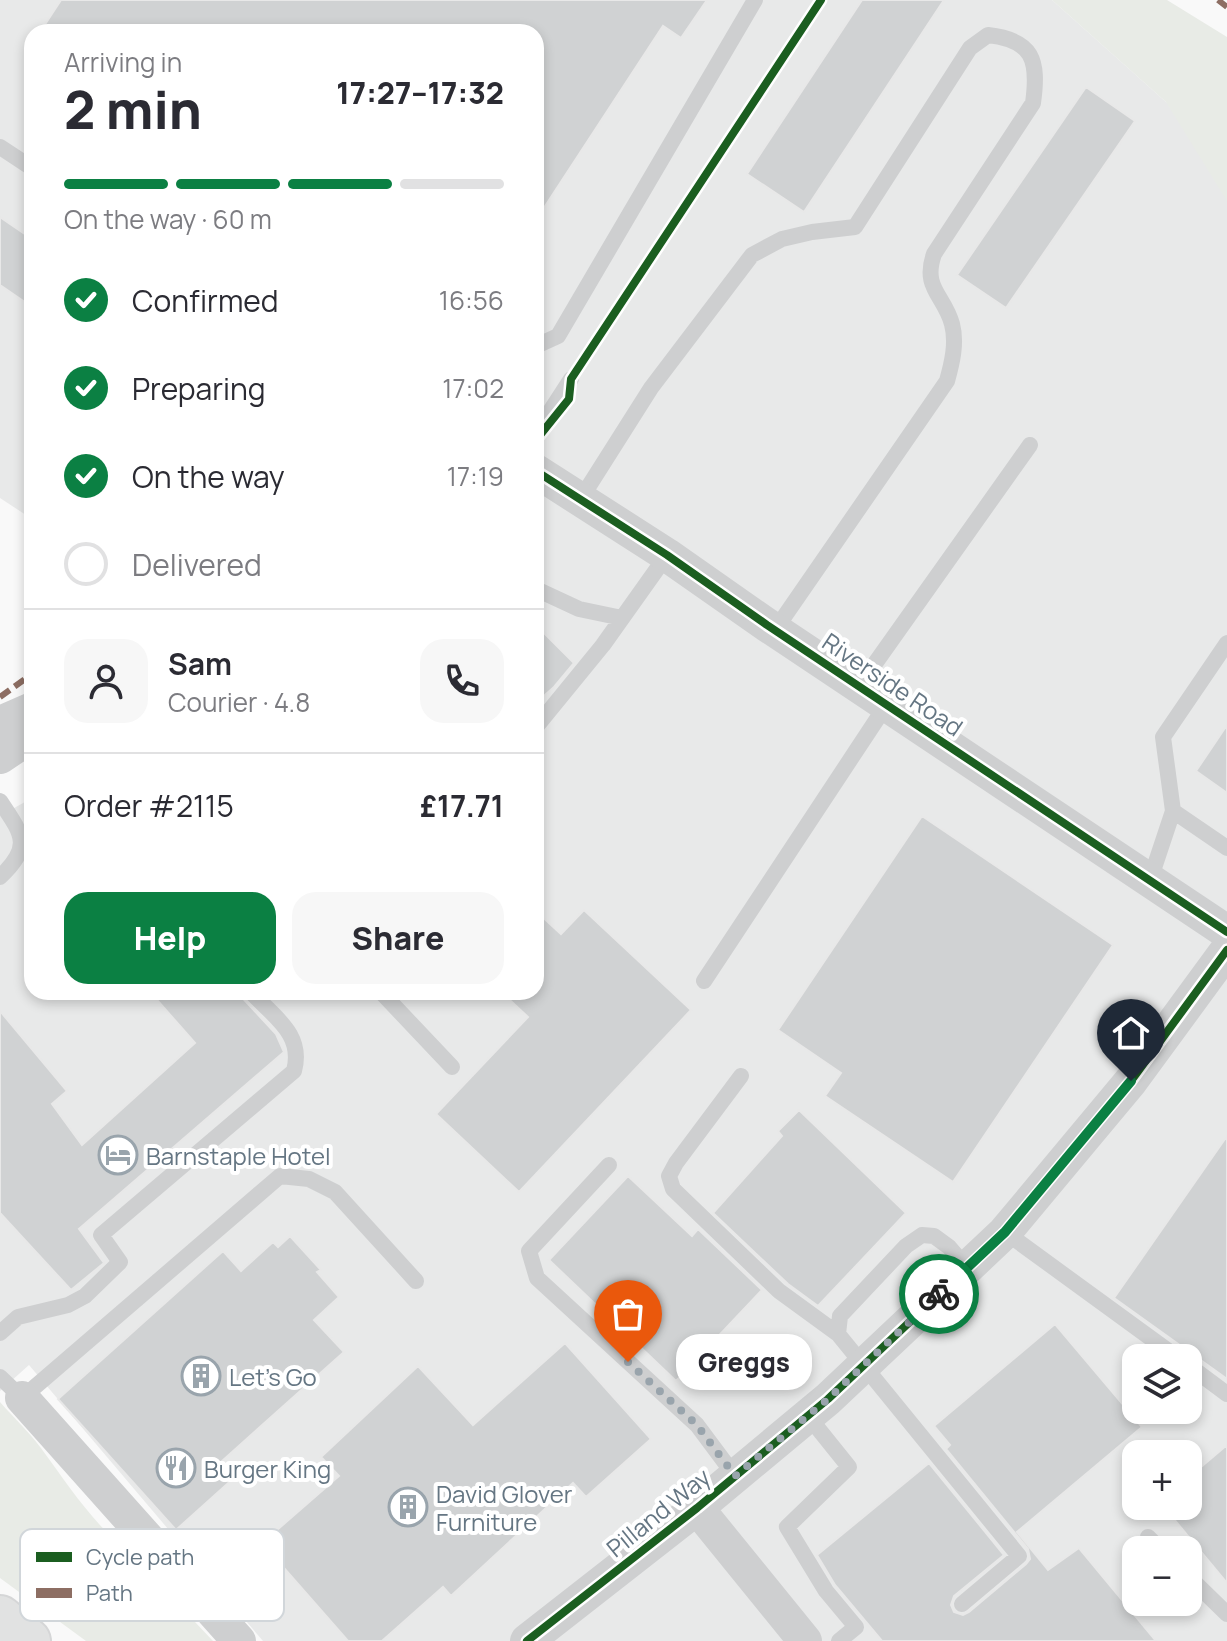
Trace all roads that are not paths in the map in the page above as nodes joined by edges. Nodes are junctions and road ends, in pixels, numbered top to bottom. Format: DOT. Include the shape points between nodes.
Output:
graph roads {
  1 [pos="755,0"];
  2 [pos="0,147"];
  3 [pos="24,163"];
  4 [pos="544,342"];
  5 [pos="571,379"];
  6 [pos="544,421"];
  7 [pos="1030,445"];
  8 [pos="544,476"];
  9 [pos="580,500"];
  10 [pos="667,555"];
  11 [pos="544,593"];
  12 [pos="622,618"];
  13 [pos="775,630"];
  14 [pos="1227,643"];
  15 [pos="859,686"];
  16 [pos="887,704"];
  17 [pos="24,712"];
  18 [pos="544,717"];
  19 [pos="0,723"];
  20 [pos="24,739"];
  21 [pos="0,757"];
  22 [pos="0,801"];
  23 [pos="1173,811"];
  24 [pos="24,828"];
  25 [pos="24,842"];
  26 [pos="1227,848"];
  27 [pos="0,877"];
  28 [pos="1150,880"];
  29 [pos="1227,932"];
  30 [pos="1227,950"];
  31 [pos="704,981"];
  32 [pos="258,1000"];
  33 [pos="389,1000"];
  34 [pos="452,1067"];
  35 [pos="741,1076"];
  36 [pos="609,1165"];
  37 [pos="1005,1232"];
  38 [pos="967,1268"];
  39 [pos="416,1281"];
  40 [pos="0,1333"];
  41 [pos="838,1334"];
  42 [pos="1159,1344"];
  43 [pos="864,1365"];
  44 [pos="1202,1375"];
  45 [pos="11,1388"];
  46 [pos="1227,1394"];
  47 [pos="808,1416"];
  48 [pos="735,1476"];
  49 [pos="697,1508"];
  50 [pos="138,1529"];
  51 [pos="1202,1590"];
  52 [pos="962,1604"];
  53 [pos="1227,1614"];
  54 [pos="0,1618"];
  55 [pos="221,1621"];
  56 [pos="28,1641"];
  57 [pos="239,1641"];
  58 [pos="527,1641"];
  59 [pos="805,1641"];
  60 [pos="839,1641"];
  1 -- 4 [label="lane" via="558,336"];
  2 -- 3 [label="lane"];
  5 -- 6 [label="lane"];
  7 -- 15 [label="lane"];
  8 -- 9 [label="street, Riverside Road"];
  9 -- 10 [label="street, Riverside Road"];
  9 -- 13 [label="lane" via="651,388 752,255 782,239 855,227 970,48 988,35 1011,38 1029,50 1036,85 1033,103 928,270 952,324 954,355 947,381"];
  10 -- 12 [label="lane"];
  10 -- 13 [label="street, Riverside Road"];
  11 -- 12 [label="lane" via="579,609"];
  12 -- 18 [label="lane"];
  13 -- 15 [label="street, Riverside Road"];
  14 -- 23 [label="lane" via="1163,737"];
  15 -- 16 [label="street, Riverside Road"];
  16 -- 28 [label="street, Riverside Road"];
  16 -- 31 [label="lane"];
  17 -- 19 [label="street"];
  20 -- 21 [label="street"];
  22 -- 24 [label="lane"];
  23 -- 26 [label="lane"];
  23 -- 28 [label="lane"];
  25 -- 27 [label="lane"];
  28 -- 29 [label="street, Riverside Road"];
  30 -- 37 [label="street, Pilland Way" via="1131,1081"];
  32 -- 40 [label="lane" via="294,1039 294,1071 101,1235 120,1262 85,1296 18,1317"];
  33 -- 34 [label="lane"];
  35 -- 41 [label="lane" via="676,1163 669,1176 673,1189 779,1291"];
  36 -- 48 [label="lane" via="529,1251 537,1278 697,1425"];
  37 -- 38 [label="street, Pilland Way"];
  37 -- 42 [label="lane"];
  38 -- 41 [label="lane" via="934,1236 922,1235 840,1316"];
  38 -- 43 [label="street, Pilland Way"];
  39 -- 45 [label="lane" via="335,1192 309,1179 280,1176"];
  41 -- 43 [label="lane"];
  43 -- 47 [label="street, Pilland Way"];
  43 -- 52 [label="lane" via="1019,1556"];
  44 -- 46 [label="lane"];
  45 -- 50 [label="street"];
  47 -- 48 [label="street, Pilland Way"];
  47 -- 60 [label="lane" via="849,1467 787,1527 826,1591 856,1627"];
  48 -- 49 [label="street, Pilland Way"];
  49 -- 58 [label="street, Pilland Way"];
  49 -- 59 [label="street"];
  51 -- 53 [label="lane"];
  54 -- 56 [label="main road"];
  55 -- 57 [label="street"];
}
